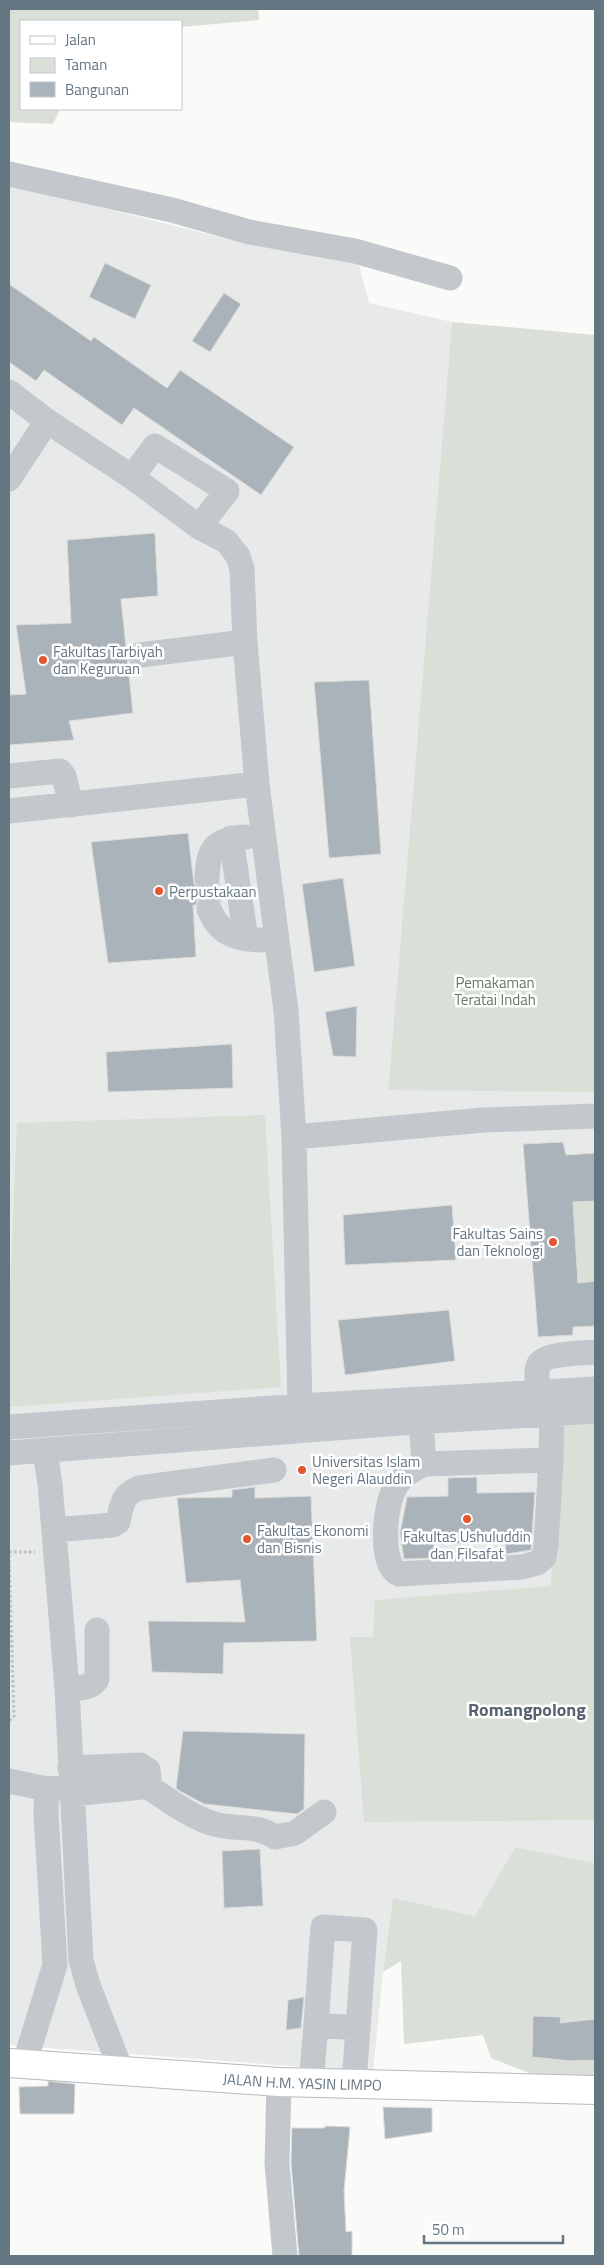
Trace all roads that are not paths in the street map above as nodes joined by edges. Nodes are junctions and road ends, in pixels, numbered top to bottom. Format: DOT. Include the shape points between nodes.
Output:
graph roads {
  1 [pos="9,174"];
  2 [pos="450,278"];
  3 [pos="9,392"];
  4 [pos="48,421"];
  5 [pos="132,477"];
  6 [pos="9,479"];
  7 [pos="199,527"];
  8 [pos="244,642"];
  9 [pos="140,655"];
  10 [pos="9,776"];
  11 [pos="257,784"];
  12 [pos="71,805"];
  13 [pos="9,811"];
  14 [pos="263,836"];
  15 [pos="231,838"];
  16 [pos="207,878"];
  17 [pos="209,909"];
  18 [pos="246,939"];
  19 [pos="276,940"];
  20 [pos="595,1116"];
  21 [pos="294,1137"];
  22 [pos="595,1352"];
  23 [pos="595,1389"];
  24 [pos="538,1392"];
  25 [pos="300,1406"];
  26 [pos="595,1411"];
  27 [pos="552,1414"];
  28 [pos="421,1422"];
  29 [pos="9,1427"];
  30 [pos="45,1451"];
  31 [pos="9,1453"];
  32 [pos="551,1460"];
  33 [pos="424,1464"];
  34 [pos="274,1470"];
  35 [pos="54,1530"];
  36 [pos="98,1630"];
  37 [pos="67,1689"];
  38 [pos="9,1781"];
  39 [pos="73,1783"];
  40 [pos="324,1812"];
  41 [pos="50,1984"];
  42 [pos="88,1984"];
  43 [pos="316,2025"];
  44 [pos="358,2028"];
  45 [pos="16,2064"];
  46 [pos="121,2070"];
  47 [pos="278,2082"];
  48 [pos="312,2082"];
  49 [pos="354,2084"];
  50 [pos="595,2090"];
  51 [pos="285,2256"];
  1 -- 2 [label="street" via="172,210 248,232 355,251"];
  3 -- 4 [label="street"];
  4 -- 5 [label="street"];
  4 -- 6 [label="street"];
  5 -- 7 [label="street"];
  5 -- 7 [label="street" via="155,446 227,491"];
  7 -- 8 [label="street" via="226,542 238,556 242,569"];
  8 -- 9 [label="street"];
  8 -- 11 [label="street"];
  10 -- 12 [label="street" via="60,771"];
  11 -- 12 [label="street"];
  11 -- 14 [label="street"];
  12 -- 13 [label="street"];
  14 -- 15 [label="street"];
  14 -- 19 [label="street"];
  15 -- 16 [label="street" via="218,843 211,851"];
  15 -- 18 [label="street"];
  17 -- 18 [label="street" via="221,930"];
  18 -- 19 [label="street"];
  19 -- 21 [label="street" via="286,1011"];
  20 -- 21 [label="street" via="484,1120"];
  21 -- 25 [label="street"];
  22 -- 24 [label="street" via="542,1360 538,1366"];
  23 -- 24 [label="street"];
  24 -- 25 [label="street"];
  25 -- 29 [label="street"];
  26 -- 27 [label="street"];
  27 -- 28 [label="street"];
  27 -- 32 [label="street"];
  28 -- 30 [label="street"];
  28 -- 33 [label="street"];
  30 -- 31 [label="street"];
  30 -- 35 [label="street"];
  32 -- 33 [label="street"];
  32 -- 33 [label="street" via="546,1544 544,1557 537,1563 522,1567 399,1574 390,1567 388,1559 388,1501 396,1485"];
  34 -- 35 [label="street" via="139,1488 128,1492 121,1502 118,1522 113,1525"];
  35 -- 37 [label="street"];
  36 -- 37 [label="street" via="95,1683"];
  37 -- 39 [label="street"];
  38 -- 39 [label="street"];
  39 -- 40 [label="street" via="140,1765 148,1770 146,1785 174,1805 217,1824 265,1830 275,1836 296,1833"];
  39 -- 41 [label="street" via="46,1813 55,1965"];
  39 -- 42 [label="street" via="81,1960"];
  41 -- 42 [label="street"];
  41 -- 45 [label="street"];
  42 -- 46 [label="street"];
  43 -- 44 [label="street"];
  43 -- 44 [label="street" via="323,1927 365,1930"];
  43 -- 48 [label="street"];
  44 -- 49 [label="street"];
  45 -- 46 [label="main road, JALAN H.M. YASIN LIMPO"];
  46 -- 47 [label="main road, JALAN H.M. YASIN LIMPO"];
  47 -- 48 [label="main road, JALAN H.M. YASIN LIMPO"];
  47 -- 51 [label="street" via="277,2162"];
  48 -- 49 [label="main road, JALAN H.M. YASIN LIMPO"];
  49 -- 50 [label="main road, JALAN H.M. YASIN LIMPO"];
}
